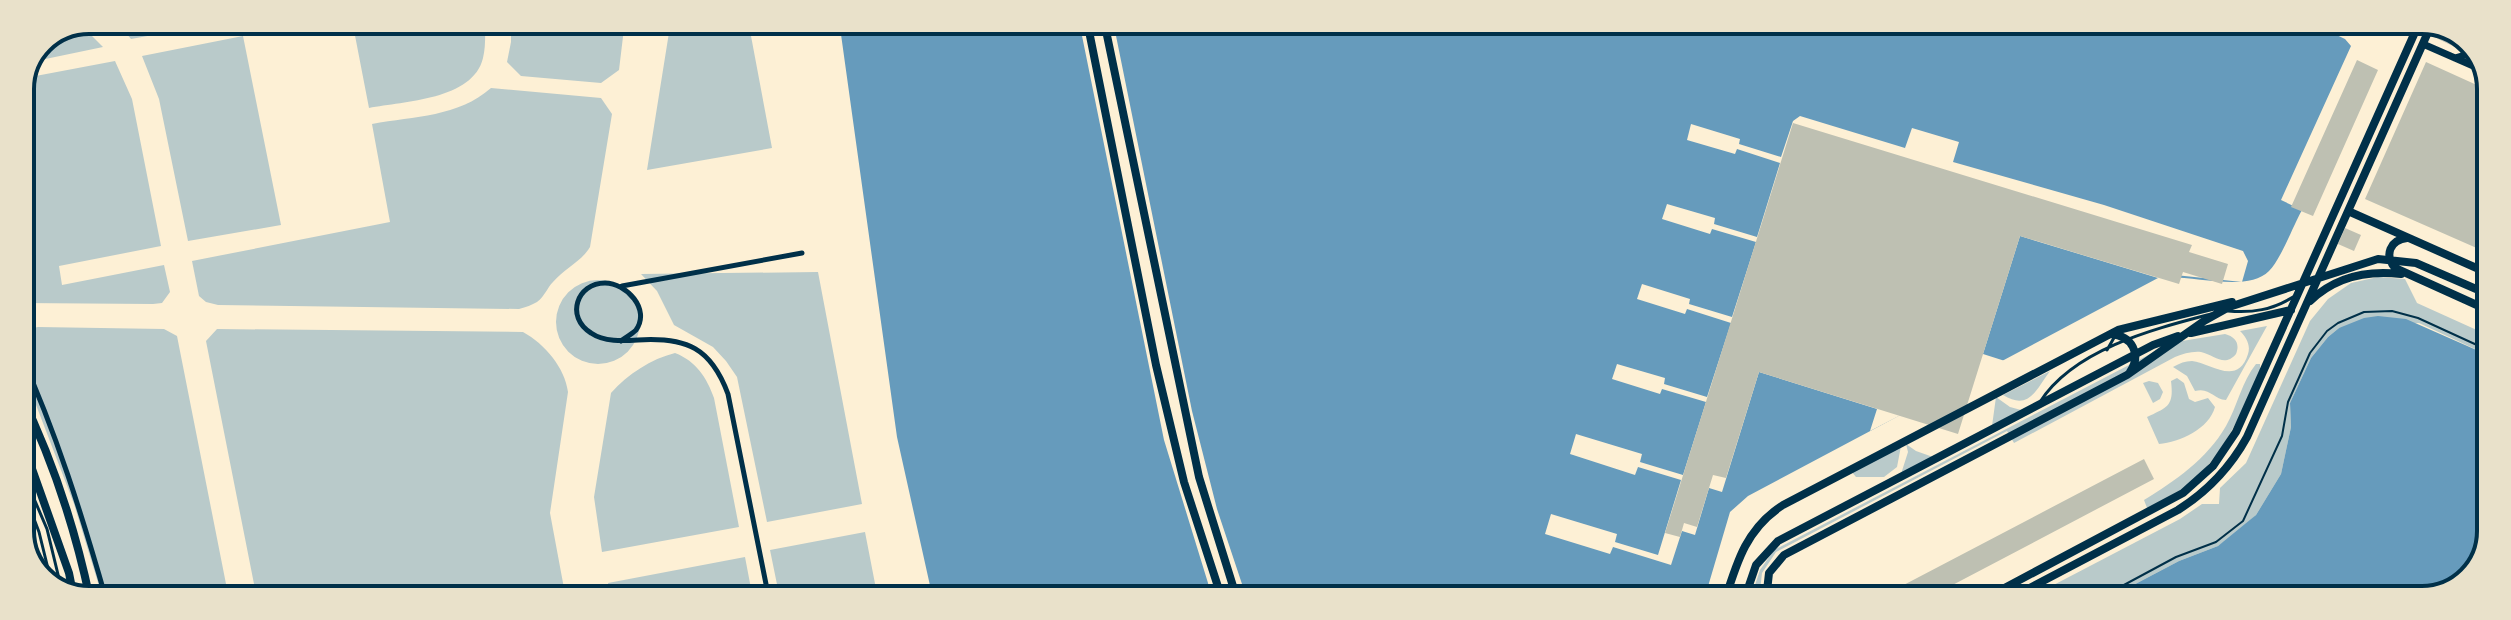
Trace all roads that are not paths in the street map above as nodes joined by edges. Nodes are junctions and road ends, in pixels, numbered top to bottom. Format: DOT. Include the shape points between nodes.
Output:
graph roads {
  1 [pos="1090,34"];
  2 [pos="1107,34"];
  3 [pos="2414,34"];
  4 [pos="2427,34"];
  5 [pos="2423,44"];
  6 [pos="2465,55"];
  7 [pos="2455,58"];
  8 [pos="2472,65"];
  9 [pos="2348,211"];
  10 [pos="2411,239"];
  11 [pos="802,253"];
  12 [pos="2477,267"];
  13 [pos="2417,278"];
  14 [pos="622,286"];
  15 [pos="2477,289"];
  16 [pos="2280,290"];
  17 [pos="2299,293"];
  18 [pos="2307,303"];
  19 [pos="2477,305"];
  20 [pos="2223,310"];
  21 [pos="2291,310"];
  22 [pos="2106,335"];
  23 [pos="621,341"];
  24 [pos="2107,350"];
  25 [pos="2127,375"];
  26 [pos="34,383"];
  27 [pos="2039,405"];
  28 [pos="34,421"];
  29 [pos="34,479"];
  30 [pos="34,499"];
  31 [pos="34,519"];
  32 [pos="43,560"];
  33 [pos="64,574"];
  34 [pos="63,580"];
  35 [pos="67,581"];
  36 [pos="86,586"];
  37 [pos="102,586"];
  38 [pos="766,586"];
  39 [pos="1217,586"];
  40 [pos="1233,586"];
  41 [pos="1730,586"];
  42 [pos="1749,586"];
  43 [pos="1768,586"];
  44 [pos="2008,586"];
  45 [pos="2034,586"];
  1 -- 39 [label="main road" via="1156,365"];
  2 -- 40 [label="main road" via="1199,477"];
  3 -- 17 [label="main road"];
  4 -- 5 [label="main road"];
  5 -- 7 [label="street"];
  5 -- 9 [label="main road"];
  6 -- 7 [label="street"];
  7 -- 8 [label="street"];
  9 -- 10 [label="main road"];
  9 -- 18 [label="main road"];
  10 -- 12 [label="main road"];
  10 -- 13 [label="main road" via="2396,242 2389,256 2395,268"];
  11 -- 14 [label="street"];
  13 -- 18 [label="main road" via="2365,273 2332,284"];
  13 -- 19 [label="main road"];
  14 -- 23 [label="street" via="632,294 639,321"];
  14 -- 23 [label="street" via="602,283 585,289 576,313 590,333"];
  15 -- 16 [label="main road" via="2423,266 2386,259"];
  16 -- 22 [label="main road"];
  16 -- 25 [label="main road" via="2216,313"];
  17 -- 20 [label="lane" via="2259,311"];
  17 -- 21 [label="main road"];
  18 -- 45 [label="main road" via="2247,437 2213,484 2178,510"];
  20 -- 24 [label="lane" via="2144,332"];
  20 -- 24 [label="lane" via="2191,309 2135,322 2117,334"];
  21 -- 27 [label="main road" via="2166,340"];
  21 -- 44 [label="main road" via="2236,432 2204,476 2172,499"];
  22 -- 25 [label="main road" via="2124,337 2134,348 2135,363"];
  22 -- 41 [label="main road" via="1769,514 1752,532"];
  23 -- 38 [label="street" via="691,345 722,378"];
  24 -- 27 [label="lane" via="2063,375"];
  25 -- 43 [label="main road" via="1784,555 1769,573"];
  26 -- 37 [label="street"];
  27 -- 42 [label="main road" via="1778,541 1756,565"];
  28 -- 36 [label="main road" via="59,484"];
  29 -- 33 [label="main road"];
  30 -- 33 [label="lane"];
  31 -- 32 [label="lane"];
  33 -- 34 [label="lane"];
  33 -- 35 [label="main road"];
}
